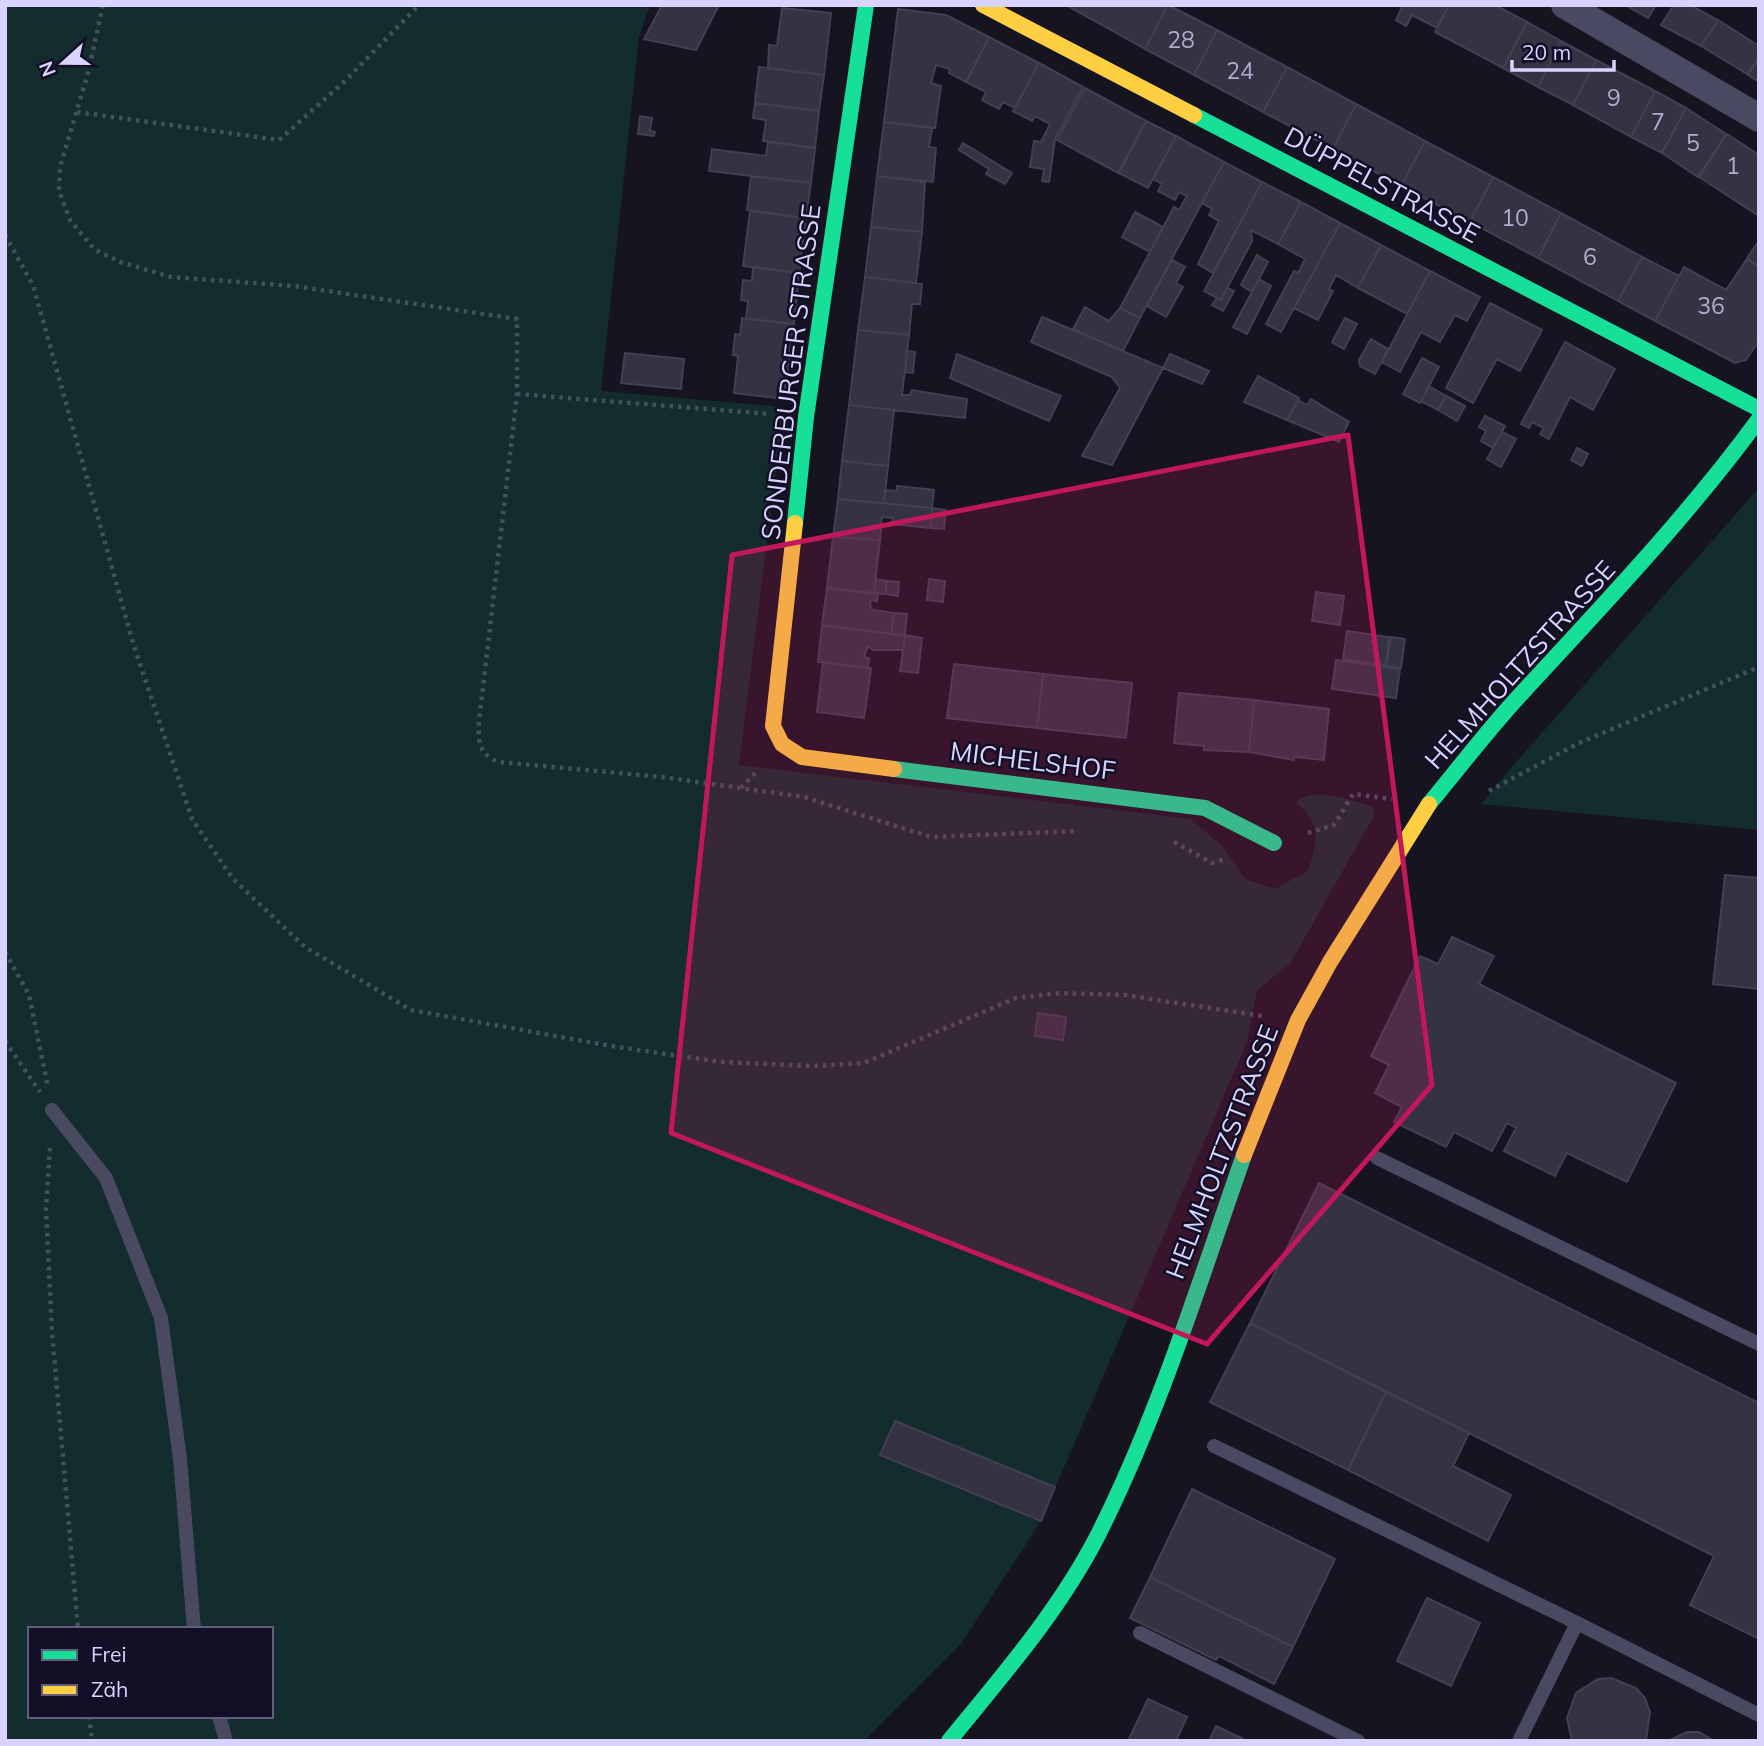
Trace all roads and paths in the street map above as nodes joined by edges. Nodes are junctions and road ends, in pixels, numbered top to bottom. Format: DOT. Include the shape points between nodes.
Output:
graph roads {
  1 [pos="103,5"];
  2 [pos="417,5"];
  3 [pos="866,5"];
  4 [pos="984,5"];
  5 [pos="1565,5"];
  6 [pos="77,112"];
  7 [pos="1759,118"];
  8 [pos="5,235"];
  9 [pos="517,394"];
  10 [pos="1759,409"];
  11 [pos="806,417"];
  12 [pos="1759,419"];
  13 [pos="1759,667"];
  14 [pos="782,744"];
  15 [pos="1485,793"];
  16 [pos="1429,804"];
  17 [pos="1089,830"];
  18 [pos="1168,837"];
  19 [pos="1274,843"];
  20 [pos="5,952"];
  21 [pos="1298,1020"];
  22 [pos="5,1041"];
  23 [pos="52,1110"];
  24 [pos="1377,1158"];
  25 [pos="1759,1344"];
  26 [pos="1214,1446"];
  27 [pos="1577,1623"];
  28 [pos="78,1627"];
  29 [pos="194,1627"];
  30 [pos="1140,1633"];
  31 [pos="1759,1715"];
  32 [pos="89,1718"];
  33 [pos="220,1718"];
  34 [pos="92,1741"];
  35 [pos="226,1741"];
  36 [pos="949,1741"];
  37 [pos="1358,1741"];
  38 [pos="1519,1741"];
  1 -- 6 [label="path"];
  2 -- 6 [label="path" via="345,81 278,140"];
  3 -- 11 [label="street, SONDERBURGER STRASSE"];
  4 -- 10 [label="street, DÜPPELSTRASSE"];
  5 -- 7 [label="street"];
  6 -- 9 [label="path" via="60,167 59,191 70,220 94,249 171,277 294,286 517,319"];
  8 -- 21 [label="path" via="33,285 134,643 192,819 233,879 304,947 411,1010 721,1062 864,1063 1016,998 1060,993 1125,995"];
  9 -- 11 [label="path"];
  9 -- 17 [label="path" via="479,722 478,743 484,755 498,762 662,777 804,797 931,837"];
  11 -- 14 [label="street, SONDERBURGER STRASSE" via="773,726"];
  12 -- 16 [label="street, HELMHOLTZSTRASSE" via="1640,566 1520,695"];
  13 -- 15 [label="path" via="1579,743"];
  14 -- 19 [label="street, MICHELSHOF" via="802,757 1205,808"];
  16 -- 19 [label="path" via="1353,794 1334,825"];
  16 -- 21 [label="street, HELMHOLTZSTRASSE"];
  18 -- 19 [label="path" via="1212,863"];
  20 -- 23 [label="path" via="29,995"];
  21 -- 36 [label="street, HELMHOLTZSTRASSE" via="1259,1111 1153,1414 1097,1538 1035,1636"];
  22 -- 23 [label="path"];
  23 -- 28 [label="path" via="46,1208 51,1318"];
  23 -- 29 [label="lane" via="106,1178 161,1318 180,1459"];
  24 -- 25 [label="lane"];
  26 -- 27 [label="lane"];
  27 -- 31 [label="lane"];
  27 -- 38 [label="lane"];
  30 -- 37 [label="lane"];
  32 -- 34 [label="path"];
  33 -- 35 [label="lane"];
}
